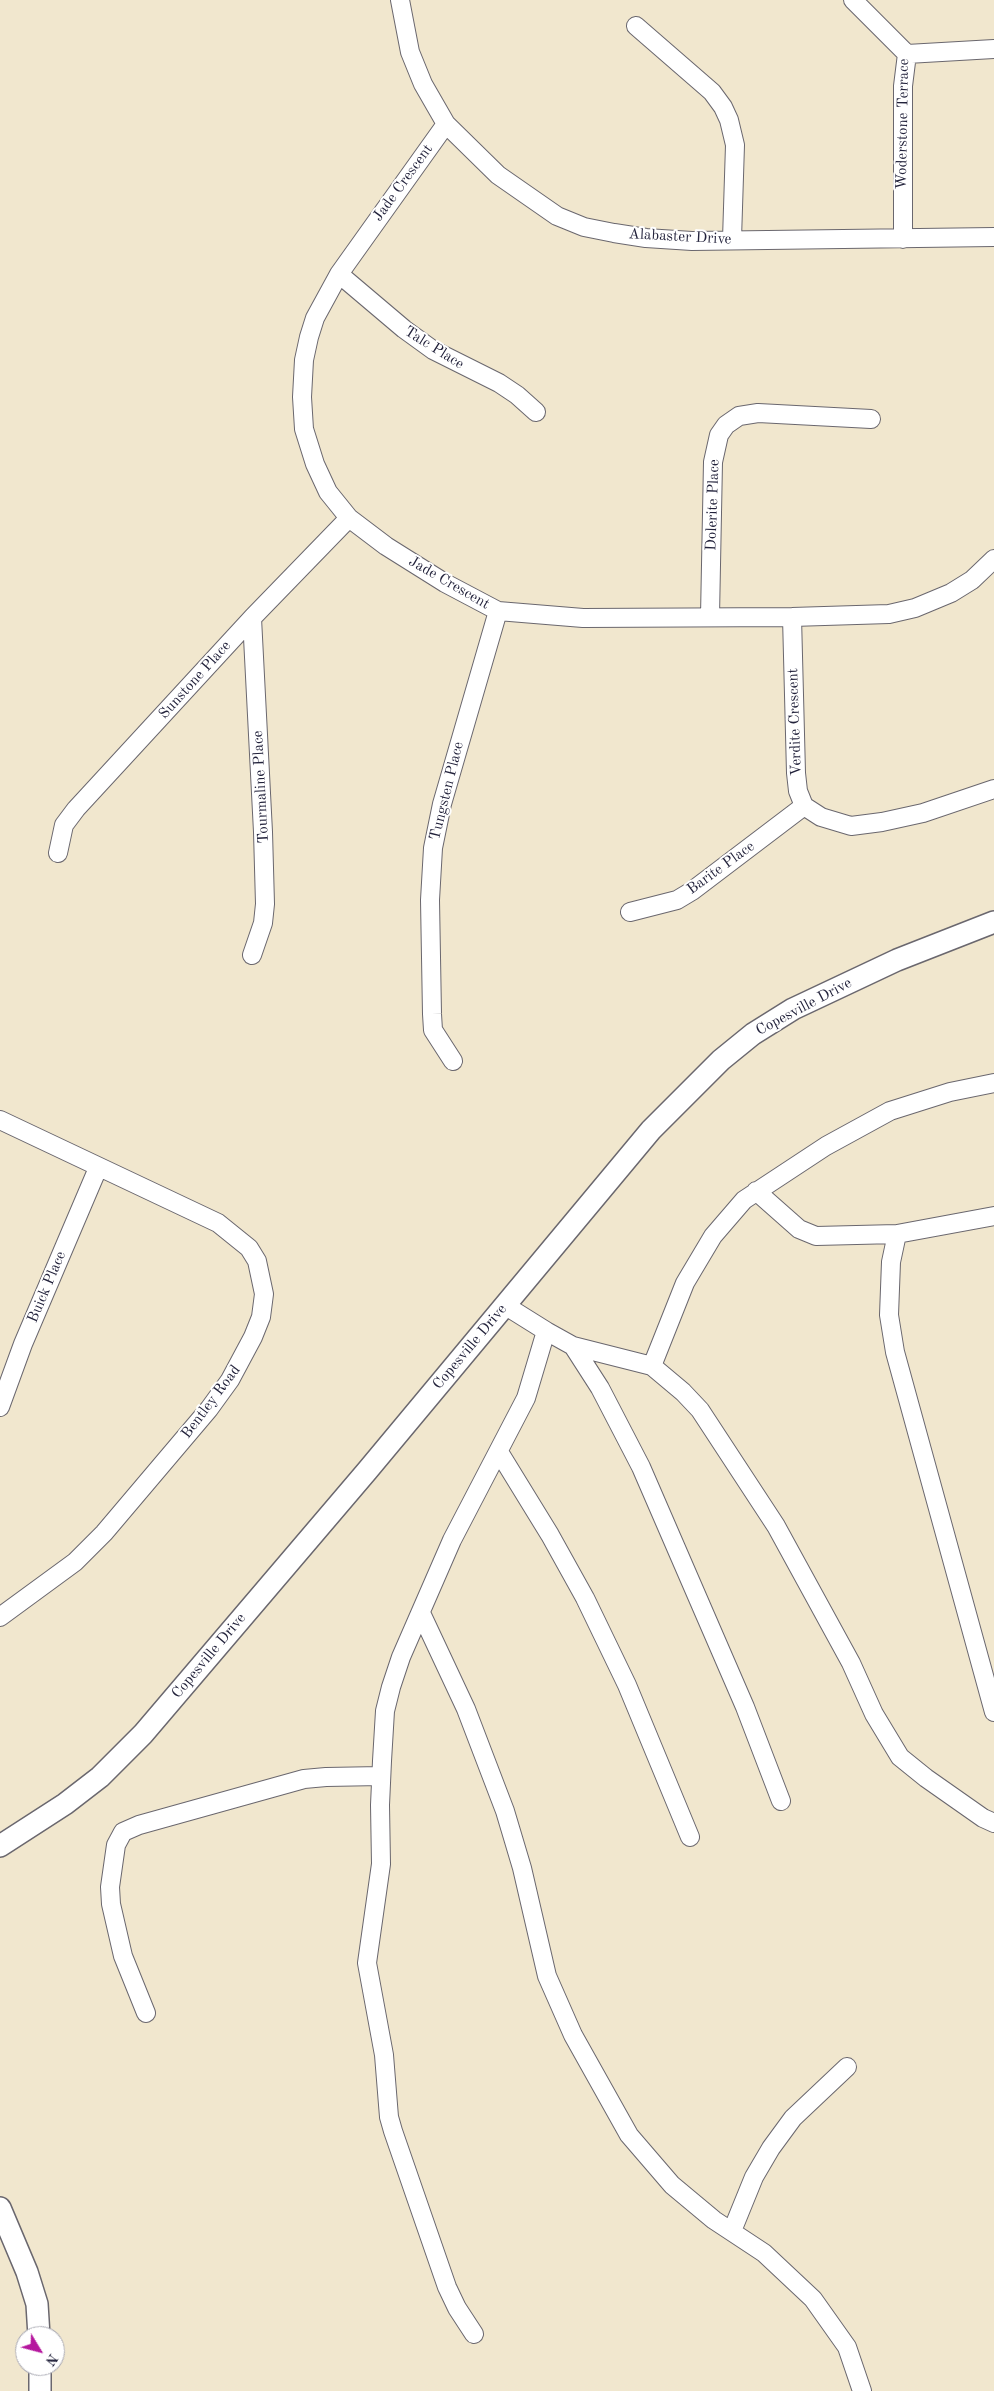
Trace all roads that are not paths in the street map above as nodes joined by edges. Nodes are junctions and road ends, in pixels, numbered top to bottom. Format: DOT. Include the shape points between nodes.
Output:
graph roads {
  1 [pos="400,0"];
  2 [pos="853,0"];
  3 [pos="636,26"];
  4 [pos="994,49"];
  5 [pos="907,54"];
  6 [pos="446,124"];
  7 [pos="994,238"];
  8 [pos="732,239"];
  9 [pos="903,239"];
  10 [pos="339,274"];
  11 [pos="536,412"];
  12 [pos="871,419"];
  13 [pos="349,518"];
  14 [pos="994,559"];
  15 [pos="498,611"];
  16 [pos="710,616"];
  17 [pos="792,617"];
  18 [pos="252,618"];
  19 [pos="994,789"];
  20 [pos="804,806"];
  21 [pos="58,853"];
  22 [pos="630,912"];
  23 [pos="994,922"];
  24 [pos="252,955"];
  25 [pos="453,1061"];
  26 [pos="994,1083"];
  27 [pos="0,1120"];
  28 [pos="98,1168"];
  29 [pos="756,1191"];
  30 [pos="994,1216"];
  31 [pos="897,1234"];
  32 [pos="506,1306"];
  33 [pos="546,1331"];
  34 [pos="573,1346"];
  35 [pos="652,1366"];
  36 [pos="0,1407"];
  37 [pos="499,1452"];
  38 [pos="421,1613"];
  39 [pos="0,1617"];
  40 [pos="994,1712"];
  41 [pos="381,1776"];
  42 [pos="781,1801"];
  43 [pos="994,1823"];
  44 [pos="690,1837"];
  45 [pos="0,1846"];
  46 [pos="146,2013"];
  47 [pos="847,2068"];
  48 [pos="0,2208"];
  49 [pos="732,2231"];
  50 [pos="38,2326"];
  51 [pos="474,2334"];
  52 [pos="40,2376"];
  53 [pos="40,2391"];
  54 [pos="862,2391"];
  1 -- 6 [label="street, Alabaster Drive" via="410,52 423,84"];
  2 -- 5 [label="street, Woderstone Terrace"];
  3 -- 8 [label="street" via="712,92 729,120 735,144"];
  4 -- 5 [label="street"];
  5 -- 9 [label="street, Woderstone Terrace" via="903,86"];
  6 -- 8 [label="street, Alabaster Drive" via="498,175 558,216 584,227 646,238"];
  6 -- 10 [label="street, Jade Crescent"];
  7 -- 9 [label="street, Alabaster Drive"];
  8 -- 9 [label="street, Alabaster Drive"];
  10 -- 11 [label="street, Talc Place" via="433,350 499,383"];
  10 -- 13 [label="street, Jade Crescent" via="315,318 309,337 302,397 304,429 315,464 328,492"];
  12 -- 16 [label="street, Dolerite Place" via="758,413 739,416 726,425 719,435 713,462"];
  13 -- 15 [label="street, Jade Crescent" via="445,583"];
  13 -- 18 [label="street, Sunstone Place"];
  14 -- 17 [label="street, Jade Crescent" via="958,589 915,608 889,614"];
  15 -- 16 [label="street, Jade Crescent" via="583,618"];
  15 -- 25 [label="street, Tungsten Place" via="442,804 433,848 430,900 433,1030"];
  16 -- 17 [label="street, Jade Crescent"];
  17 -- 20 [label="street, Verdite Crescent" via="796,773"];
  18 -- 21 [label="street, Sunstone Place" via="76,809 64,825"];
  18 -- 24 [label="street, Tourmaline Place" via="264,904 263,923"];
  19 -- 20 [label="street" via="923,813 851,826 821,817"];
  20 -- 22 [label="street, Barite Place" via="692,891 677,900"];
  23 -- 32 [label="street, Copesville Drive" via="873,971 794,1009 753,1034 721,1060 651,1130"];
  26 -- 29 [label="street" via="950,1092 890,1111 848,1133"];
  27 -- 28 [label="street, Bentley Road"];
  28 -- 36 [label="street, Buick Place" via="23,1344"];
  28 -- 39 [label="street, Bentley Road" via="218,1223 250,1248 257,1261 264,1294 261,1317 230,1380 209,1409 104,1533 75,1562"];
  29 -- 31 [label="street" via="799,1229 816,1236"];
  29 -- 35 [label="street" via="718,1229 685,1283"];
  30 -- 31 [label="street"];
  31 -- 40 [label="street" via="891,1262 889,1315 895,1352"];
  32 -- 33 [label="street"];
  32 -- 45 [label="street, Copesville Drive" via="143,1734 100,1777"];
  33 -- 34 [label="street"];
  33 -- 37 [label="street" via="526,1398"];
  34 -- 35 [label="street"];
  34 -- 42 [label="street" via="600,1388 641,1468 745,1707"];
  35 -- 43 [label="street" via="700,1410 776,1526 851,1663 874,1714 900,1757"];
  37 -- 38 [label="street" via="452,1540"];
  37 -- 44 [label="street" via="585,1598 627,1685"];
  38 -- 41 [label="street" via="401,1657 385,1711"];
  38 -- 49 [label="street" via="466,1709 505,1811 547,1976 573,2035 629,2135 650,2163 695,2205"];
  41 -- 46 [label="street" via="304,1780 139,1825 118,1838 110,1887 111,1904 123,1956"];
  41 -- 51 [label="street" via="381,1864 366,1963 384,2055 389,2117 447,2287 456,2308"];
  47 -- 49 [label="street" via="793,2118 771,2148 754,2177"];
  48 -- 50 [label="street" via="28,2272"];
  49 -- 54 [label="street" via="764,2254 813,2299 847,2348"];
  52 -- 53 [label="street"];
}
